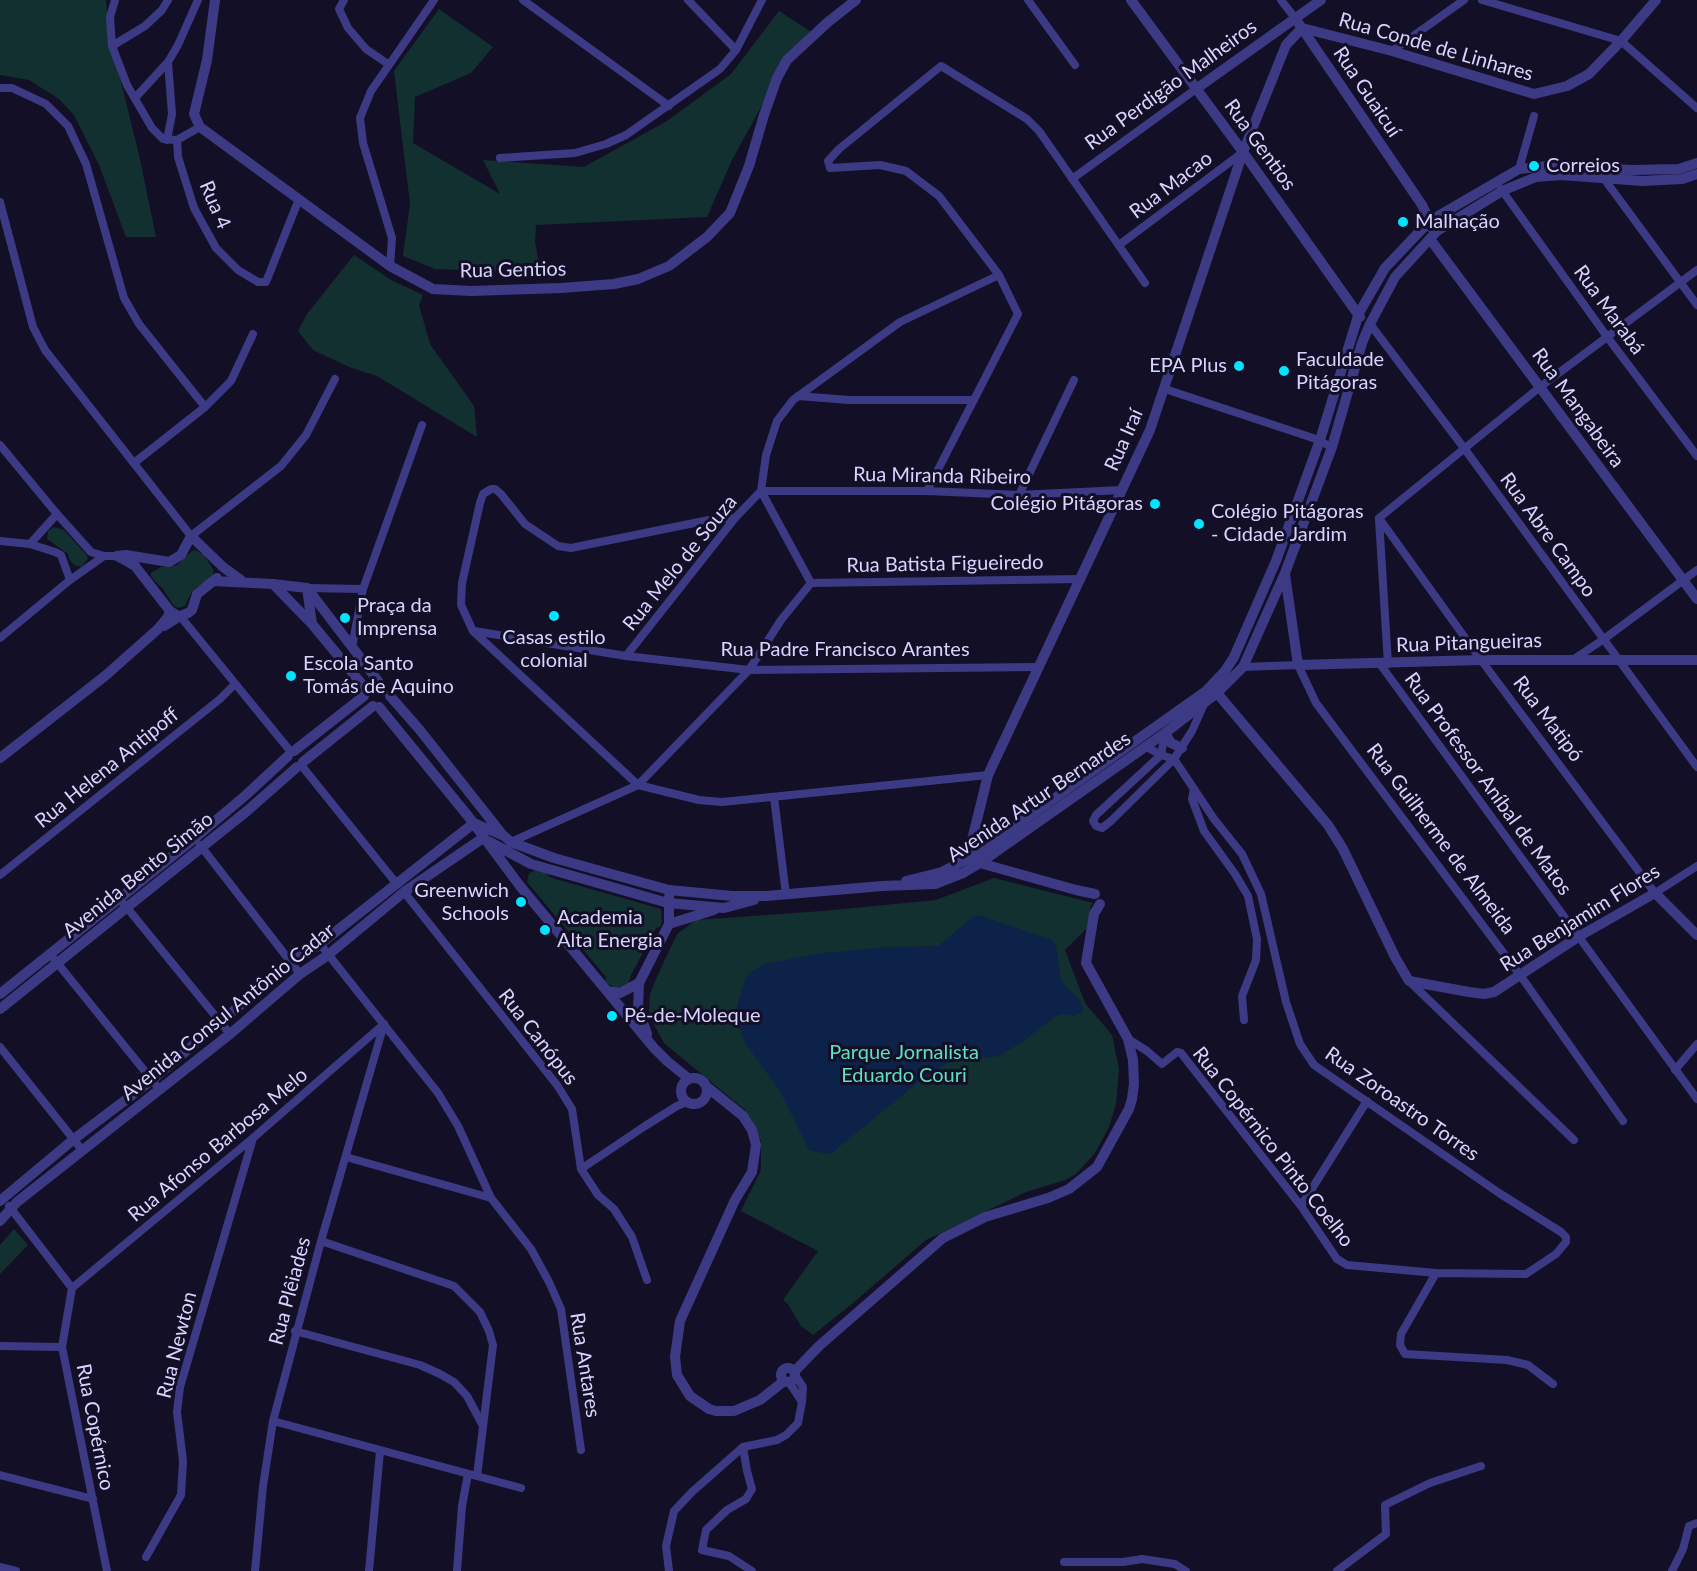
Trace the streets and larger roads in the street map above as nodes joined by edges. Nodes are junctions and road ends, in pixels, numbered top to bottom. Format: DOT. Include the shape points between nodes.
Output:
graph roads {
  1 [pos="114,0"];
  2 [pos="168,0"];
  3 [pos="198,0"];
  4 [pos="215,0"];
  5 [pos="344,0"];
  6 [pos="434,0"];
  7 [pos="523,0"];
  8 [pos="688,0"];
  9 [pos="762,0"];
  10 [pos="856,0"];
  11 [pos="1028,0"];
  12 [pos="1131,0"];
  13 [pos="1281,0"];
  14 [pos="1321,0"];
  15 [pos="1464,0"];
  16 [pos="1482,0"];
  17 [pos="1656,0"];
  18 [pos="1295,18"];
  19 [pos="1302,28"];
  20 [pos="1621,41"];
  21 [pos="112,46"];
  22 [pos="736,50"];
  23 [pos="1392,51"];
  24 [pos="168,62"];
  25 [pos="388,64"];
  26 [pos="1075,65"];
  27 [pos="0,88"];
  28 [pos="1196,89"];
  29 [pos="135,98"];
  30 [pos="669,106"];
  31 [pos="1697,108"];
  32 [pos="1533,116"];
  33 [pos="200,127"];
  34 [pos="1230,134"];
  35 [pos="1251,134"];
  36 [pos="167,140"];
  37 [pos="177,140"];
  38 [pos="1243,152"];
  39 [pos="500,158"];
  40 [pos="1697,163"];
  41 [pos="1519,169"];
  42 [pos="1631,170"];
  43 [pos="1697,174"];
  44 [pos="1072,178"];
  45 [pos="1605,180"];
  46 [pos="1499,187"];
  47 [pos="299,199"];
  48 [pos="0,201"];
  49 [pos="1434,219"];
  50 [pos="1441,228"];
  51 [pos="1430,239"];
  52 [pos="1119,245"];
  53 [pos="390,266"];
  54 [pos="1697,270"];
  55 [pos="999,275"];
  56 [pos="1144,283"];
  57 [pos="1680,283"];
  58 [pos="1697,305"];
  59 [pos="1359,313"];
  60 [pos="1370,324"];
  61 [pos="253,334"];
  62 [pos="1608,338"];
  63 [pos="1362,343"];
  64 [pos="335,379"];
  65 [pos="1074,380"];
  66 [pos="1540,387"];
  67 [pos="1165,389"];
  68 [pos="798,396"];
  69 [pos="974,400"];
  70 [pos="206,407"];
  71 [pos="422,425"];
  72 [pos="1320,441"];
  73 [pos="0,445"];
  74 [pos="1332,447"];
  75 [pos="1464,448"];
  76 [pos="1697,456"];
  77 [pos="134,463"];
  78 [pos="1122,490"];
  79 [pos="761,491"];
  80 [pos="927,491"];
  81 [pos="1019,495"];
  82 [pos="57,514"];
  83 [pos="735,518"];
  84 [pos="1379,518"];
  85 [pos="191,536"];
  86 [pos="0,541"];
  87 [pos="30,544"];
  88 [pos="201,546"];
  89 [pos="186,548"];
  90 [pos="104,556"];
  91 [pos="117,556"];
  92 [pos="157,561"];
  93 [pos="1276,561"];
  94 [pos="223,567"];
  95 [pos="1697,570"];
  96 [pos="1285,573"];
  97 [pos="144,578"];
  98 [pos="1080,579"];
  99 [pos="70,580"];
  100 [pos="213,581"];
  101 [pos="1683,581"];
  102 [pos="243,582"];
  103 [pos="811,583"];
  104 [pos="273,584"];
  105 [pos="307,588"];
  106 [pos="363,589"];
  107 [pos="1697,600"];
  108 [pos="175,613"];
  109 [pos="312,624"];
  110 [pos="473,631"];
  111 [pos="0,638"];
  112 [pos="1604,639"];
  113 [pos="352,647"];
  114 [pos="626,656"];
  115 [pos="1574,659"];
  116 [pos="1481,660"];
  117 [pos="1697,660"];
  118 [pos="1619,661"];
  119 [pos="1384,664"];
  120 [pos="1298,666"];
  121 [pos="1040,667"];
  122 [pos="1243,667"];
  123 [pos="749,670"];
  124 [pos="378,681"];
  125 [pos="234,685"];
  126 [pos="364,692"];
  127 [pos="1217,693"];
  128 [pos="390,696"];
  129 [pos="1204,704"];
  130 [pos="375,706"];
  131 [pos="1175,713"];
  132 [pos="1165,733"];
  133 [pos="1145,746"];
  134 [pos="1182,748"];
  135 [pos="291,753"];
  136 [pos="1161,755"];
  137 [pos="0,758"];
  138 [pos="1174,759"];
  139 [pos="300,765"];
  140 [pos="1697,767"];
  141 [pos="988,775"];
  142 [pos="638,785"];
  143 [pos="1194,789"];
  144 [pos="774,797"];
  145 [pos="1099,812"];
  146 [pos="1112,821"];
  147 [pos="474,823"];
  148 [pos="483,838"];
  149 [pos="507,839"];
  150 [pos="972,840"];
  151 [pos="198,843"];
  152 [pos="988,846"];
  153 [pos="1000,849"];
  154 [pos="554,858"];
  155 [pos="977,860"];
  156 [pos="531,864"];
  157 [pos="1697,866"];
  158 [pos="959,870"];
  159 [pos="1010,871"];
  160 [pos="0,875"];
  161 [pos="396,883"];
  162 [pos="520,886"];
  163 [pos="669,890"];
  164 [pos="404,892"];
  165 [pos="1655,893"];
  166 [pos="786,895"];
  167 [pos="766,896"];
  168 [pos="119,898"];
  169 [pos="668,903"];
  170 [pos="127,908"];
  171 [pos="724,908"];
  172 [pos="669,924"];
  173 [pos="1697,935"];
  174 [pos="1578,937"];
  175 [pos="320,944"];
  176 [pos="328,955"];
  177 [pos="54,958"];
  178 [pos="291,962"];
  179 [pos="300,974"];
  180 [pos="1520,975"];
  181 [pos="1409,981"];
  182 [pos="639,983"];
  183 [pos="607,991"];
  184 [pos="0,994"];
  185 [pos="0,1009"];
  186 [pos="1244,1020"];
  187 [pos="220,1021"];
  188 [pos="384,1024"];
  189 [pos="230,1034"];
  190 [pos="1126,1034"];
  191 [pos="1697,1044"];
  192 [pos="0,1047"];
  193 [pos="654,1048"];
  194 [pos="1675,1070"];
  195 [pos="152,1080"];
  196 [pos="686,1082"];
  197 [pos="160,1090"];
  198 [pos="706,1092"];
  199 [pos="685,1100"];
  200 [pos="1697,1100"];
  201 [pos="1366,1101"];
  202 [pos="1623,1121"];
  203 [pos="254,1138"];
  204 [pos="74,1139"];
  205 [pos="1574,1140"];
  206 [pos="82,1150"];
  207 [pos="346,1157"];
  208 [pos="581,1169"];
  209 [pos="490,1198"];
  210 [pos="1,1199"];
  211 [pos="1301,1206"];
  212 [pos="11,1209"];
  213 [pos="0,1221"];
  214 [pos="321,1241"];
  215 [pos="1566,1242"];
  216 [pos="1436,1274"];
  217 [pos="647,1280"];
  218 [pos="72,1288"];
  219 [pos="296,1331"];
  220 [pos="0,1346"];
  221 [pos="62,1347"];
  222 [pos="789,1376"];
  223 [pos="1553,1384"];
  224 [pos="273,1421"];
  225 [pos="483,1426"];
  226 [pos="743,1446"];
  227 [pos="581,1450"];
  228 [pos="380,1451"];
  229 [pos="1481,1466"];
  230 [pos="0,1475"];
  231 [pos="472,1475"];
  232 [pos="521,1488"];
  233 [pos="93,1499"];
  234 [pos="1697,1523"];
  235 [pos="146,1557"];
  236 [pos="1064,1562"];
  237 [pos="0,1567"];
  238 [pos="16,1571"];
  239 [pos="107,1571"];
  240 [pos="255,1571"];
  241 [pos="369,1571"];
  242 [pos="457,1571"];
  243 [pos="669,1571"];
  244 [pos="752,1571"];
  245 [pos="1186,1571"];
  246 [pos="1337,1571"];
  247 [pos="1672,1571"];
  1 -- 21 [label="street" via="110,17"];
  2 -- 21 [label="street" via="145,26"];
  3 -- 24 [label="street"];
  4 -- 33 [label="street" via="207,60 194,114"];
  5 -- 25 [label="street" via="339,9 348,28 366,49"];
  6 -- 25 [label="street"];
  7 -- 30 [label="street"];
  8 -- 22 [label="street"];
  9 -- 22 [label="street"];
  10 -- 53 [label="street, Rua Gentios" via="787,60 777,78 730,213 707,237 669,266 614,284 471,291 433,289"];
  11 -- 26 [label="street"];
  12 -- 28 [label="street, Rua Gentios"];
  13 -- 18 [label="street, Rua Guaicuí"];
  14 -- 18 [label="street, Rua Perdigão Malheiros"];
  15 -- 23 [label="street"];
  16 -- 20 [label="street"];
  17 -- 20 [label="street, Rua Conde de Linhares"];
  18 -- 19 [label="street, Rua Guaicuí"];
  18 -- 28 [label="street, Rua Perdigão Malheiros"];
  19 -- 23 [label="street, Rua Conde de Linhares"];
  19 -- 35 [label="street, Rua Iraí" via="1286,45"];
  19 -- 49 [label="street, Rua Guaicuí"];
  20 -- 23 [label="street, Rua Conde de Linhares" via="1589,74 1567,86 1534,94"];
  20 -- 31 [label="street"];
  21 -- 29 [label="street"];
  22 -- 30 [label="street" via="720,69"];
  24 -- 29 [label="street"];
  24 -- 36 [label="street" via="172,114"];
  25 -- 53 [label="street" via="370,91 360,118 363,143 392,238"];
  27 -- 70 [label="street" via="12,88 46,104 68,126 86,164 124,298 139,324"];
  28 -- 34 [label="street, Rua Gentios"];
  28 -- 44 [label="street, Rua Perdigão Malheiros"];
  29 -- 36 [label="street" via="152,128"];
  30 -- 39 [label="street" via="606,144 575,153"];
  32 -- 41 [label="street"];
  33 -- 37 [label="street"];
  33 -- 47 [label="street, Rua Gentios"];
  34 -- 35 [label="street"];
  34 -- 38 [label="street, Rua Gentios"];
  35 -- 38 [label="street, Rua Iraí"];
  36 -- 37 [label="street"];
  37 -- 47 [label="street, Rua 4" via="178,157 194,208 216,248 238,270 258,282 266,282"];
  38 -- 52 [label="street, Rua Macao"];
  38 -- 59 [label="street, Rua Gentios"];
  38 -- 67 [label="street, Rua Iraí"];
  40 -- 42 [label="street" via="1679,169"];
  41 -- 42 [label="street" via="1558,165"];
  41 -- 46 [label="street"];
  42 -- 45 [label="street" via="1615,172"];
  43 -- 45 [label="street" via="1682,179"];
  44 -- 52 [label="street"];
  44 -- 55 [label="street" via="1039,130 941,66 828,161 830,168 880,165 906,171 939,196"];
  45 -- 46 [label="street" via="1544,176"];
  45 -- 57 [label="street"];
  46 -- 49 [label="street, Avenida Artur Bernardes"];
  46 -- 50 [label="street"];
  46 -- 62 [label="street, Rua Marabá"];
  47 -- 53 [label="street, Rua Gentios"];
  48 -- 77 [label="street" via="33,327 54,363"];
  49 -- 50 [label="street, Rua Guaicuí"];
  49 -- 51 [label="street"];
  49 -- 59 [label="street, Avenida Artur Bernardes" via="1385,268"];
  50 -- 51 [label="street"];
  51 -- 60 [label="street" via="1395,277"];
  51 -- 66 [label="street, Rua Mangabeira"];
  52 -- 56 [label="street"];
  54 -- 57 [label="street"];
  55 -- 68 [label="street" via="900,322"];
  55 -- 69 [label="street" via="1018,314"];
  57 -- 58 [label="street"];
  57 -- 62 [label="street"];
  59 -- 63 [label="street"];
  59 -- 72 [label="street, Avenida Artur Bernardes"];
  60 -- 63 [label="street"];
  60 -- 75 [label="street, Rua Abre Campo"];
  61 -- 70 [label="street" via="231,381"];
  62 -- 66 [label="street"];
  62 -- 76 [label="street, Rua Marabá"];
  63 -- 74 [label="street"];
  64 -- 85 [label="street" via="306,435 281,466"];
  65 -- 81 [label="street"];
  66 -- 75 [label="street"];
  66 -- 101 [label="street, Rua Mangabeira"];
  67 -- 72 [label="street"];
  67 -- 78 [label="street, Rua Iraí"];
  68 -- 69 [label="street"];
  68 -- 79 [label="street" via="777,421 766,455"];
  69 -- 80 [label="street"];
  70 -- 77 [label="street"];
  71 -- 106 [label="street"];
  72 -- 74 [label="street"];
  72 -- 93 [label="street, Avenida Artur Bernardes"];
  73 -- 82 [label="street"];
  74 -- 96 [label="street"];
  75 -- 84 [label="street"];
  75 -- 112 [label="street, Rua Abre Campo"];
  77 -- 85 [label="street"];
  78 -- 81 [label="street, Rua Miranda Ribeiro"];
  78 -- 98 [label="street, Rua Iraí"];
  79 -- 80 [label="street, Rua Miranda Ribeiro"];
  79 -- 83 [label="street, Rua Melo de Souza"];
  79 -- 103 [label="street"];
  80 -- 81 [label="street, Rua Miranda Ribeiro"];
  82 -- 87 [label="street"];
  82 -- 90 [label="street" via="91,552"];
  83 -- 110 [label="street" via="571,548 558,546 525,524 501,494 491,489 483,494 480,503 462,583 461,606"];
  83 -- 114 [label="street, Rua Melo de Souza"];
  84 -- 116 [label="street, Rua Matipó"];
  84 -- 119 [label="street"];
  85 -- 88 [label="street"];
  85 -- 89 [label="street"];
  86 -- 87 [label="street"];
  87 -- 99 [label="street" via="61,555"];
  88 -- 89 [label="street"];
  88 -- 94 [label="street"];
  89 -- 92 [label="street" via="176,560"];
  90 -- 91 [label="street"];
  90 -- 99 [label="street"];
  91 -- 92 [label="street"];
  91 -- 97 [label="street" via="135,566"];
  92 -- 97 [label="street"];
  93 -- 96 [label="street, Rua Guilherme de Almeida"];
  93 -- 131 [label="street, Avenida Artur Bernardes" via="1225,671 1206,691"];
  94 -- 100 [label="street"];
  94 -- 102 [label="street"];
  95 -- 101 [label="street"];
  96 -- 120 [label="street, Rua Guilherme de Almeida"];
  96 -- 122 [label="street"];
  97 -- 108 [label="street"];
  98 -- 103 [label="street, Rua Batista Figueiredo"];
  98 -- 121 [label="street, Rua Iraí"];
  99 -- 111 [label="street"];
  100 -- 102 [label="street"];
  100 -- 108 [label="street" via="197,594 192,610"];
  101 -- 107 [label="street, Rua Mangabeira"];
  101 -- 112 [label="street"];
  102 -- 104 [label="street"];
  103 -- 123 [label="street"];
  104 -- 105 [label="street"];
  104 -- 109 [label="street"];
  105 -- 106 [label="street"];
  105 -- 109 [label="street"];
  105 -- 113 [label="street"];
  106 -- 113 [label="street"];
  108 -- 125 [label="street"];
  108 -- 137 [label="street" via="105,676"];
  109 -- 126 [label="street"];
  110 -- 114 [label="street, Rua Padre Francisco Arantes"];
  110 -- 142 [label="street"];
  112 -- 115 [label="street"];
  112 -- 118 [label="street, Rua Abre Campo"];
  113 -- 124 [label="street"];
  114 -- 123 [label="street, Rua Padre Francisco Arantes"];
  115 -- 116 [label="street, Rua Pitangueiras"];
  115 -- 118 [label="street, Rua Pitangueiras"];
  116 -- 119 [label="street, Rua Pitangueiras"];
  116 -- 165 [label="street, Rua Matipó"];
  117 -- 118 [label="street, Rua Pitangueiras"];
  118 -- 140 [label="street, Rua Abre Campo"];
  119 -- 120 [label="street, Rua Pitangueiras"];
  119 -- 174 [label="street, Rua Professor Aníbal de Matos"];
  120 -- 122 [label="street, Rua Pitangueiras"];
  120 -- 180 [label="street, Rua Guilherme de Almeida" via="1316,703"];
  121 -- 123 [label="street, Rua Padre Francisco Arantes"];
  121 -- 141 [label="street, Rua Iraí"];
  122 -- 127 [label="street, Avenida Artur Bernardes"];
  123 -- 142 [label="street"];
  124 -- 126 [label="street" via="370,682"];
  124 -- 128 [label="street" via="386,684"];
  125 -- 135 [label="street"];
  125 -- 160 [label="street, Rua Helena Antipoff"];
  126 -- 130 [label="street" via="368,704"];
  126 -- 135 [label="street, Avenida Bento Simão"];
  127 -- 129 [label="street, Avenida Artur Bernardes"];
  127 -- 181 [label="street" via="1328,825"];
  128 -- 130 [label="street" via="387,702"];
  128 -- 149 [label="street"];
  129 -- 132 [label="street, Avenida Artur Bernardes"];
  129 -- 134 [label="street"];
  130 -- 139 [label="street, Avenida Bento Simão"];
  130 -- 147 [label="street"];
  131 -- 132 [label="street"];
  131 -- 152 [label="street, Avenida Artur Bernardes"];
  132 -- 133 [label="street, Avenida Artur Bernardes"];
  132 -- 134 [label="street"];
  132 -- 136 [label="street"];
  133 -- 136 [label="street"];
  133 -- 153 [label="street, Avenida Artur Bernardes"];
  134 -- 138 [label="street"];
  135 -- 139 [label="street" via="302,754"];
  135 -- 151 [label="street, Avenida Bento Simão"];
  136 -- 138 [label="street"];
  136 -- 145 [label="street"];
  138 -- 143 [label="street, Rua Zoroastro Torres"];
  138 -- 146 [label="street"];
  139 -- 151 [label="street, Avenida Bento Simão" via="247,812"];
  139 -- 161 [label="street"];
  141 -- 144 [label="street"];
  141 -- 150 [label="street, Rua Iraí"];
  142 -- 144 [label="street" via="699,800"];
  142 -- 149 [label="street"];
  143 -- 186 [label="street" via="1192,799 1204,831 1248,896 1257,939 1256,960 1242,996"];
  143 -- 201 [label="street, Rua Zoroastro Torres" via="1242,854 1261,894 1300,1044 1314,1065"];
  144 -- 166 [label="street"];
  145 -- 146 [label="street"];
  145 -- 146 [label="street" via="1093,821 1096,826 1102,828"];
  147 -- 148 [label="street"];
  147 -- 149 [label="street, Avenida Artur Bernardes"];
  147 -- 161 [label="street, Avenida Consul Antônio Cadar"];
  148 -- 156 [label="street, Avenida Artur Bernardes"];
  148 -- 162 [label="street"];
  148 -- 164 [label="street, Avenida Consul Antônio Cadar"];
  149 -- 154 [label="street, Avenida Artur Bernardes"];
  150 -- 152 [label="street"];
  150 -- 155 [label="street"];
  150 -- 158 [label="street, Rua Iraí"];
  151 -- 168 [label="street, Avenida Bento Simão"];
  151 -- 170 [label="street, Avenida Bento Simão"];
  151 -- 178 [label="street"];
  152 -- 155 [label="street, Avenida Artur Bernardes"];
  153 -- 155 [label="street, Avenida Artur Bernardes"];
  153 -- 159 [label="street"];
  154 -- 156 [label="street"];
  154 -- 163 [label="street, Avenida Artur Bernardes"];
  155 -- 158 [label="street, Avenida Artur Bernardes"];
  155 -- 159 [label="street"];
  156 -- 162 [label="street" via="522,868"];
  156 -- 169 [label="street, Avenida Artur Bernardes"];
  157 -- 165 [label="street, Rua Benjamim Flores"];
  158 -- 166 [label="street, Avenida Artur Bernardes" via="935,884"];
  159 -- 190 [label="street" via="1076,890 1095,903 1086,963"];
  161 -- 175 [label="street, Avenida Consul Antônio Cadar"];
  162 -- 183 [label="street"];
  163 -- 167 [label="street, Avenida Artur Bernardes"];
  163 -- 169 [label="street"];
  164 -- 176 [label="street, Avenida Consul Antônio Cadar"];
  164 -- 208 [label="street, Rua Canópus" via="567,1101 572,1109"];
  165 -- 173 [label="street, Rua Matipó"];
  165 -- 174 [label="street, Rua Benjamim Flores"];
  166 -- 167 [label="street, Avenida Artur Bernardes"];
  167 -- 171 [label="street, Avenida Artur Bernardes"];
  168 -- 170 [label="street"];
  168 -- 177 [label="street, Avenida Bento Simão"];
  169 -- 171 [label="street, Avenida Artur Bernardes"];
  169 -- 172 [label="street"];
  170 -- 177 [label="street, Avenida Bento Simão"];
  170 -- 187 [label="street"];
  171 -- 172 [label="street"];
  172 -- 182 [label="street"];
  174 -- 180 [label="street, Rua Benjamim Flores"];
  174 -- 194 [label="street, Rua Professor Aníbal de Matos"];
  175 -- 176 [label="street, Rua Antares"];
  175 -- 178 [label="street, Avenida Consul Antônio Cadar"];
  176 -- 179 [label="street, Avenida Consul Antônio Cadar"];
  176 -- 188 [label="street, Rua Antares"];
  177 -- 184 [label="street, Avenida Bento Simão"];
  177 -- 185 [label="street, Avenida Bento Simão"];
  177 -- 195 [label="street"];
  178 -- 179 [label="street"];
  178 -- 187 [label="street, Avenida Consul Antônio Cadar"];
  179 -- 189 [label="street, Avenida Consul Antônio Cadar"];
  180 -- 181 [label="street, Rua Benjamim Flores" via="1484,994"];
  180 -- 202 [label="street, Rua Guilherme de Almeida"];
  181 -- 205 [label="street"];
  182 -- 183 [label="street" via="620,993"];
  182 -- 193 [label="street" via="638,1008"];
  183 -- 193 [label="street"];
  187 -- 189 [label="street"];
  187 -- 195 [label="street, Avenida Consul Antônio Cadar"];
  188 -- 203 [label="street, Rua Afonso Barbosa Melo"];
  188 -- 207 [label="street, Rua Plêiades"];
  188 -- 209 [label="street, Rua Antares" via="438,1093 458,1126"];
  189 -- 197 [label="street, Avenida Consul Antônio Cadar"];
  190 -- 211 [label="street, Rua Copérnico Pinto Coelho" via="1162,1064 1181,1053"];
  190 -- 222 [label="street" via="1134,1060 1132,1099 1097,1167 1070,1188 979,1219 943,1238"];
  191 -- 194 [label="street"];
  192 -- 204 [label="street"];
  193 -- 196 [label="street"];
  194 -- 200 [label="street, Rua Professor Aníbal de Matos"];
  195 -- 197 [label="street"];
  195 -- 204 [label="street, Avenida Consul Antônio Cadar"];
  196 -- 198 [label="street" via="702,1080"];
  196 -- 199 [label="street"];
  197 -- 206 [label="street, Avenida Consul Antônio Cadar"];
  198 -- 199 [label="street" via="698,1104"];
  198 -- 222 [label="street" via="743,1116 756,1144 755,1156 752,1172 735,1200 680,1321 677,1375 690,1396 709,1410 734,1411 760,1400"];
  199 -- 208 [label="street"];
  201 -- 211 [label="street"];
  201 -- 215 [label="street, Rua Zoroastro Torres" via="1561,1232"];
  203 -- 218 [label="street, Rua Afonso Barbosa Melo"];
  203 -- 235 [label="street, Rua Newton" via="180,1387 177,1412 183,1461 181,1495"];
  204 -- 206 [label="street"];
  204 -- 210 [label="street, Avenida Consul Antônio Cadar"];
  206 -- 212 [label="street, Avenida Consul Antônio Cadar"];
  207 -- 209 [label="street"];
  207 -- 214 [label="street, Rua Plêiades"];
  208 -- 217 [label="street, Rua Canópus" via="632,1237"];
  209 -- 227 [label="street, Rua Antares" via="531,1250 561,1309"];
  210 -- 212 [label="street"];
  211 -- 216 [label="street, Rua Copérnico Pinto Coelho" via="1337,1259 1347,1265"];
  212 -- 213 [label="street, Avenida Consul Antônio Cadar"];
  212 -- 218 [label="street"];
  214 -- 219 [label="street, Rua Plêiades"];
  214 -- 225 [label="street" via="454,1286 474,1305 493,1345"];
  215 -- 216 [label="street, Rua Copérnico Pinto Coelho" via="1556,1254 1526,1274"];
  216 -- 223 [label="street" via="1401,1334 1400,1345 1406,1354 1507,1360 1528,1365"];
  218 -- 221 [label="street, Rua Copérnico"];
  219 -- 224 [label="street, Rua Plêiades"];
  219 -- 225 [label="street" via="440,1374 468,1396"];
  220 -- 221 [label="street"];
  221 -- 233 [label="street, Rua Copérnico"];
  222 -- 226 [label="street" via="802,1402 798,1423 777,1440"];
  224 -- 228 [label="street"];
  224 -- 240 [label="street, Rua Plêiades"];
  225 -- 231 [label="street"];
  226 -- 243 [label="street" via="674,1511 666,1546"];
  226 -- 244 [label="street" via="752,1489 746,1499 726,1510 706,1530 702,1550 729,1556"];
  228 -- 231 [label="street"];
  228 -- 241 [label="street"];
  229 -- 246 [label="street" via="1430,1483 1385,1505 1386,1534"];
  230 -- 233 [label="street"];
  231 -- 232 [label="street"];
  231 -- 242 [label="street" via="462,1506"];
  233 -- 239 [label="street, Rua Copérnico"];
  234 -- 247 [label="street" via="1689,1526"];
  236 -- 245 [label="street" via="1142,1559 1175,1564"];
  237 -- 238 [label="street"];
}
